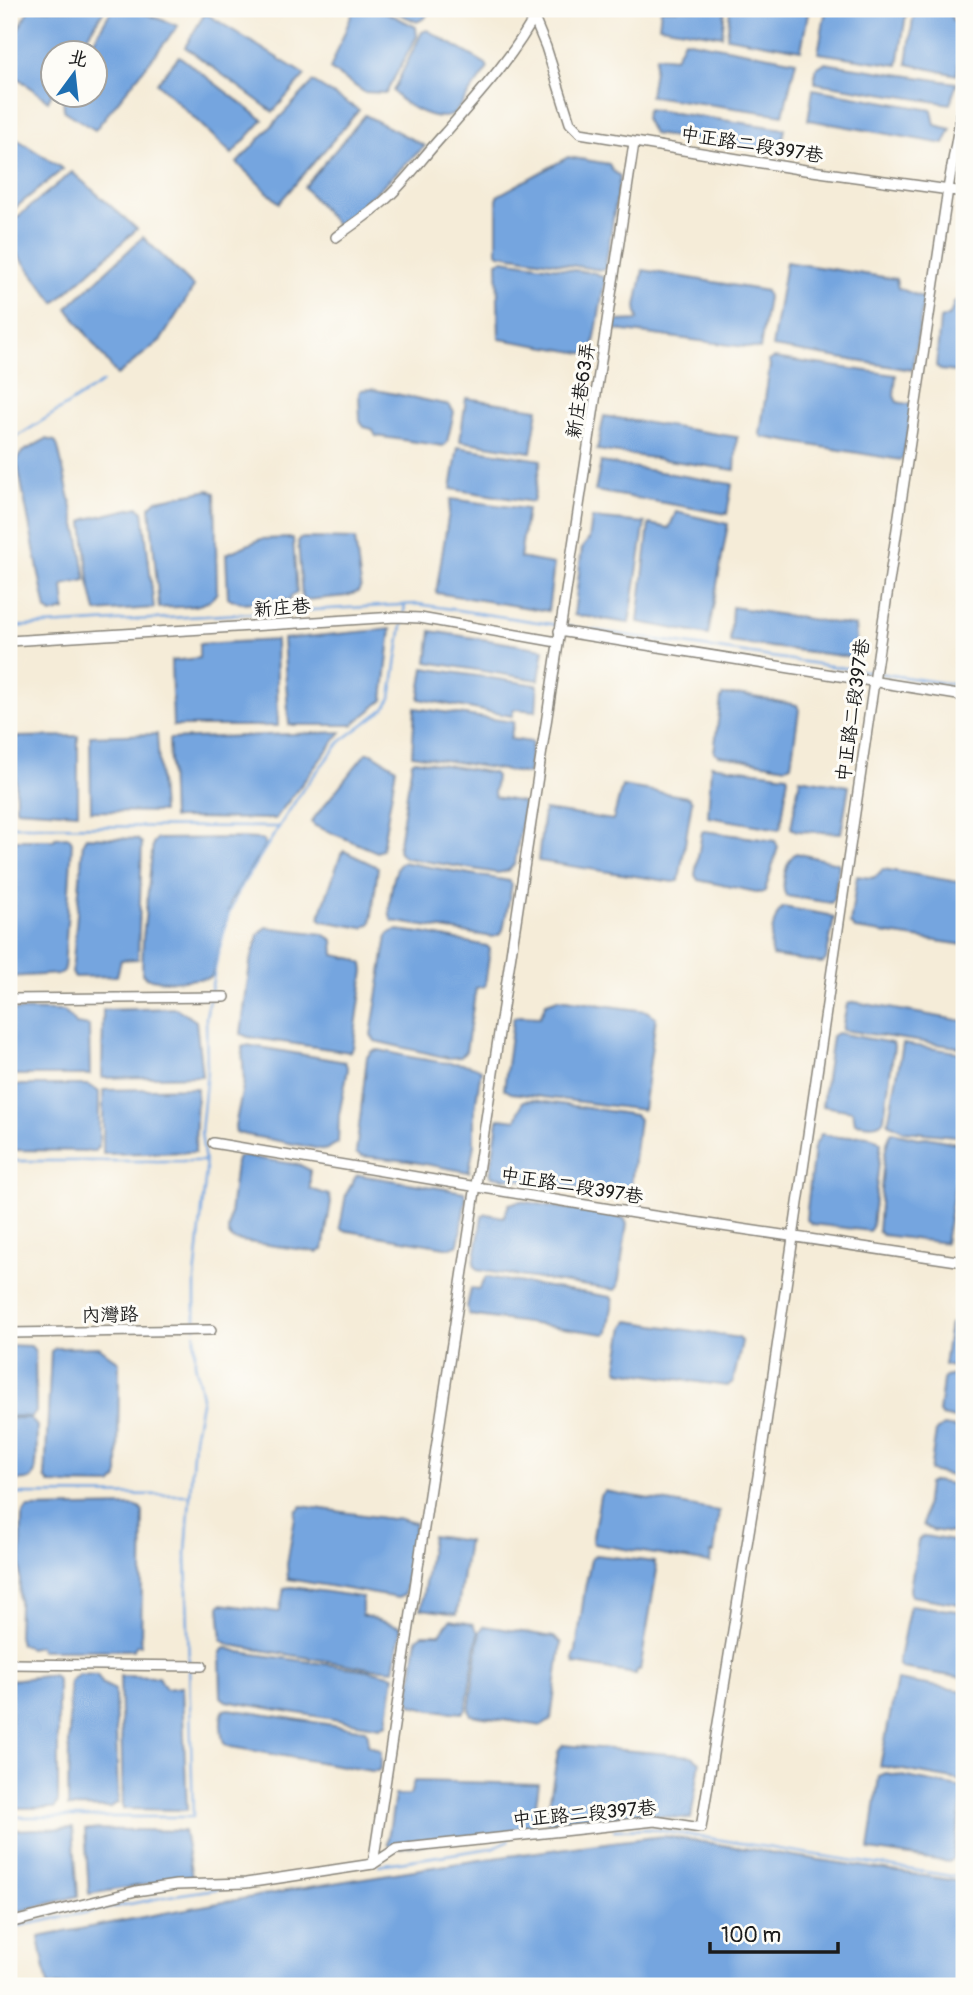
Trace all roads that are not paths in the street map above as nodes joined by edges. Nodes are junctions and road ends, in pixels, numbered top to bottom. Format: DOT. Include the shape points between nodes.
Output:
graph roads {
  1 [pos="540,9"];
  2 [pos="534,18"];
  3 [pos="964,97"];
  4 [pos="634,143"];
  5 [pos="948,189"];
  6 [pos="964,192"];
  7 [pos="336,237"];
  8 [pos="559,631"];
  9 [pos="9,641"];
  10 [pos="557,642"];
  11 [pos="874,682"];
  12 [pos="964,696"];
  13 [pos="225,997"];
  14 [pos="9,999"];
  15 [pos="213,1143"];
  16 [pos="476,1187"];
  17 [pos="793,1236"];
  18 [pos="964,1262"];
  19 [pos="211,1330"];
  20 [pos="9,1333"];
  21 [pos="9,1664"];
  22 [pos="202,1666"];
  23 [pos="373,1864"];
  24 [pos="9,1923"];
  1 -- 2 [label="street"];
  2 -- 4 [label="street, 中正路二段397巷" via="574,130"];
  2 -- 7 [label="street" via="497,74 411,174"];
  3 -- 5 [label="street, 中正路二段397巷"];
  4 -- 5 [label="street, 中正路二段397巷"];
  4 -- 8 [label="street, 新庄巷63弄"];
  5 -- 6 [label="street, 中正路二段397巷"];
  5 -- 11 [label="street, 中正路二段397巷"];
  8 -- 10 [label="street, 新庄巷63弄"];
  8 -- 11 [label="street"];
  9 -- 10 [label="street, 新庄巷" via="396,617"];
  10 -- 16 [label="street, 中正路二段397巷"];
  11 -- 12 [label="street"];
  11 -- 17 [label="street, 中正路二段397巷"];
  13 -- 14 [label="street"];
  15 -- 16 [label="street"];
  16 -- 17 [label="street, 中正路二段397巷"];
  16 -- 23 [label="street"];
  17 -- 18 [label="street, 中正路二段397巷"];
  17 -- 23 [label="street, 中正路二段397巷" via="701,1828 655,1821 396,1849"];
  19 -- 20 [label="street, 內灣路"];
  21 -- 22 [label="street"];
  23 -- 24 [label="street, 中正路二段397巷" via="246,1883 136,1891"];
}
